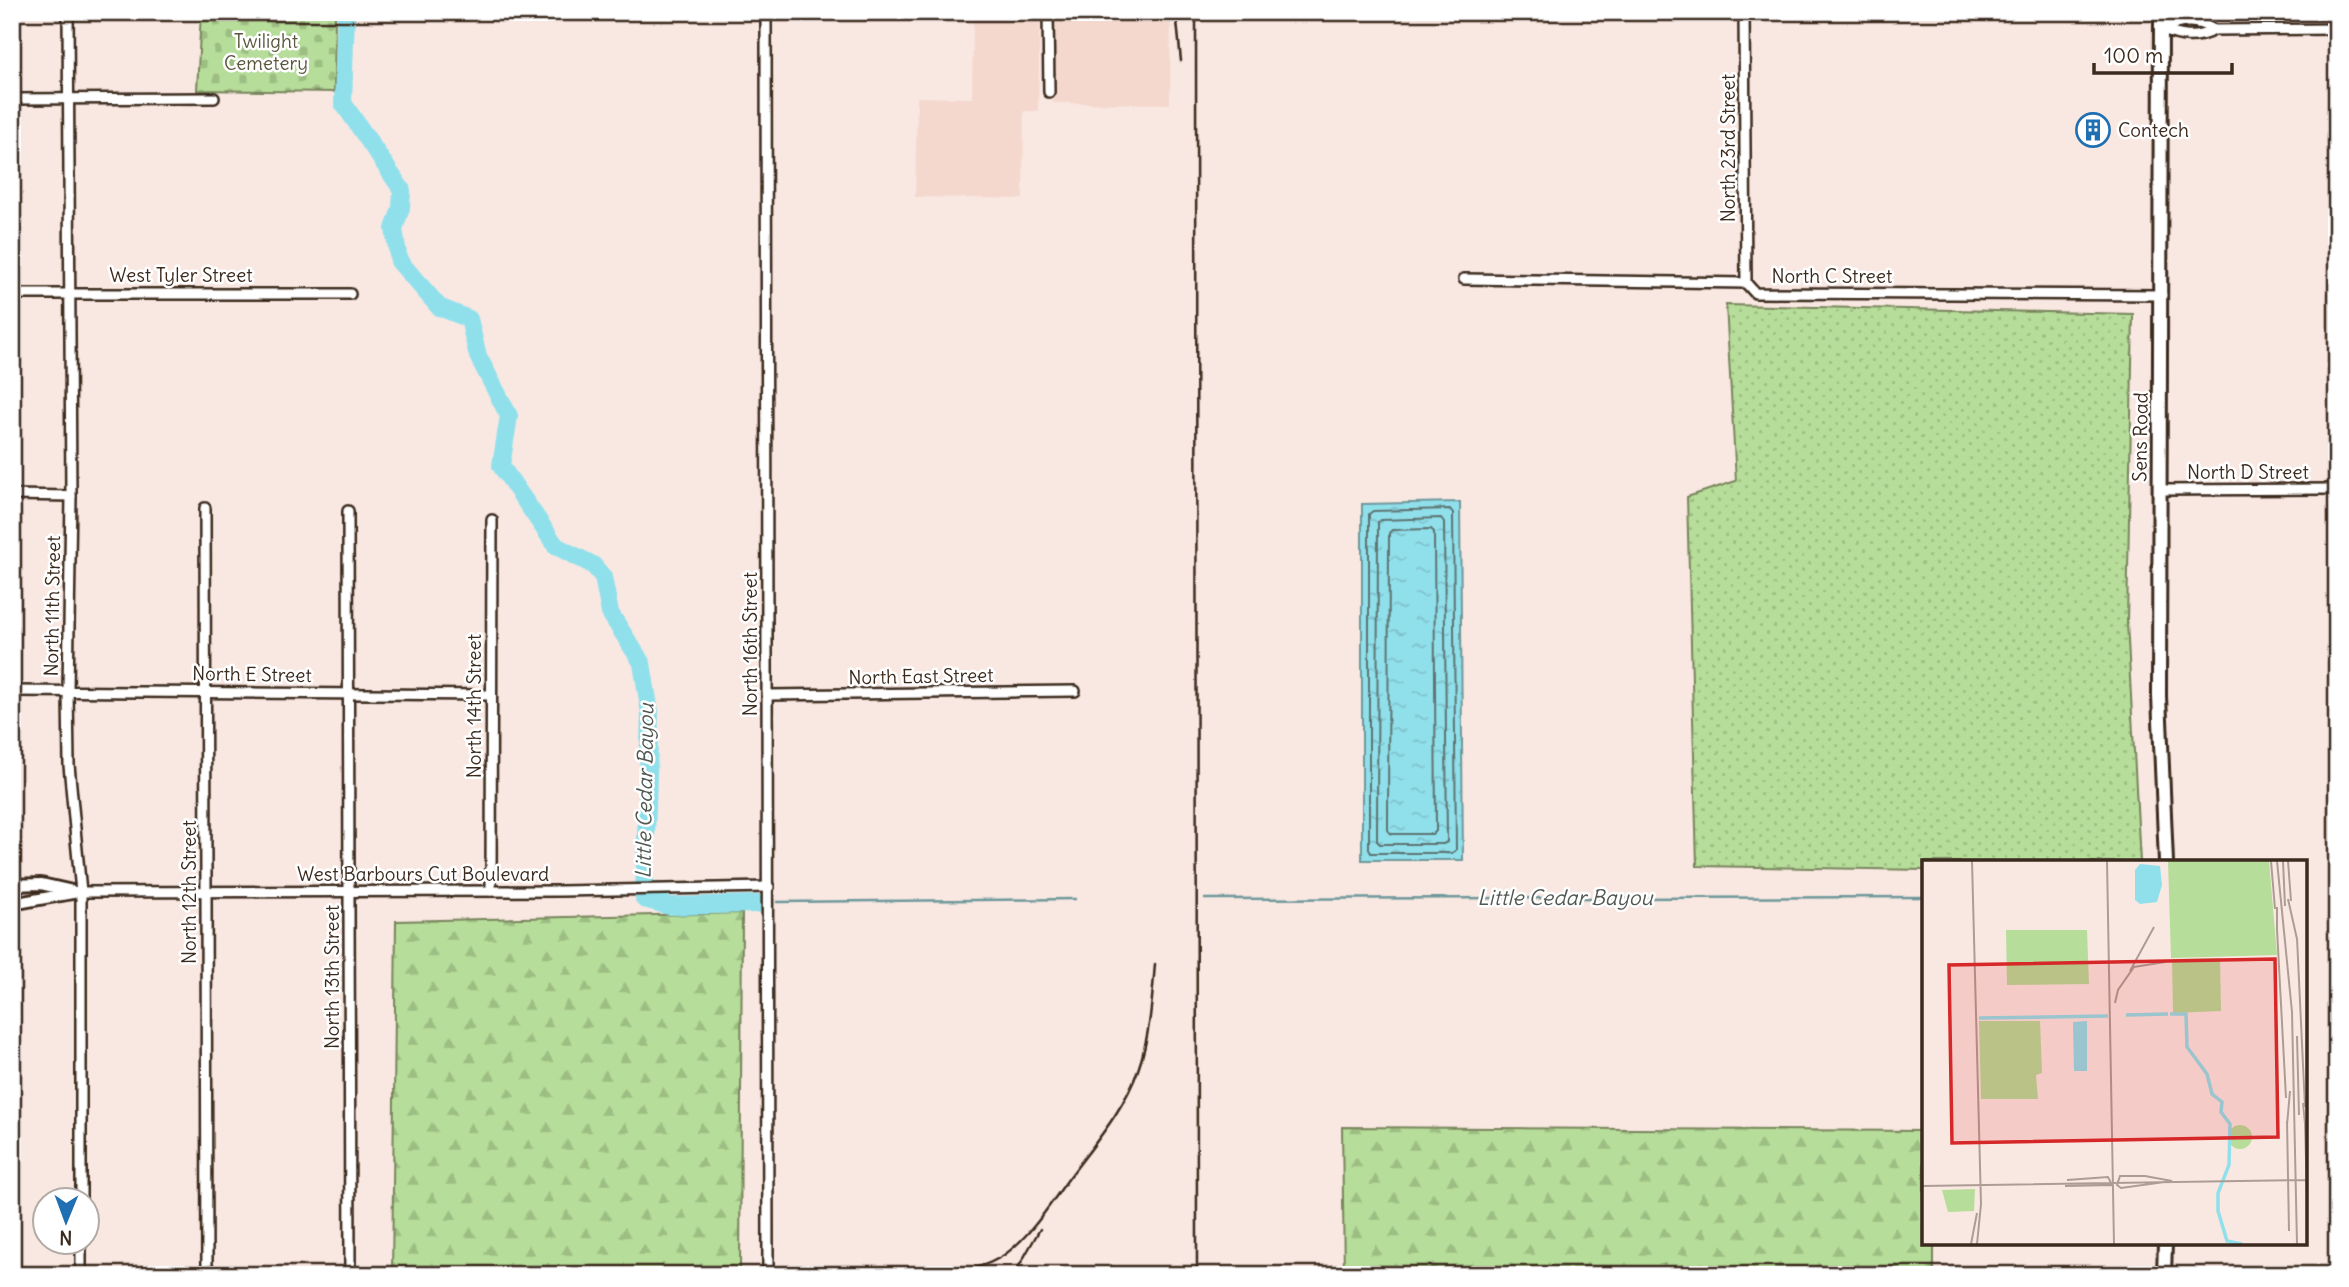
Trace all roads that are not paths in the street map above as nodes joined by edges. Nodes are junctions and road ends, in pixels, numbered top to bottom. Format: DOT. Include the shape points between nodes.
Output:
graph roads {
  1 [pos="68,12"];
  2 [pos="765,12"];
  3 [pos="1048,12"];
  4 [pos="1744,12"];
  5 [pos="2161,12"];
  6 [pos="2161,29"];
  7 [pos="2337,29"];
  8 [pos="2214,30"];
  9 [pos="1049,92"];
  10 [pos="214,98"];
  11 [pos="12,99"];
  12 [pos="68,99"];
  13 [pos="1464,279"];
  14 [pos="1746,283"];
  15 [pos="12,293"];
  16 [pos="70,293"];
  17 [pos="350,294"];
  18 [pos="2161,295"];
  19 [pos="2337,489"];
  20 [pos="2159,490"];
  21 [pos="12,495"];
  22 [pos="71,496"];
  23 [pos="205,508"];
  24 [pos="348,511"];
  25 [pos="492,520"];
  26 [pos="12,691"];
  27 [pos="68,691"];
  28 [pos="206,691"];
  29 [pos="1075,691"];
  30 [pos="348,694"];
  31 [pos="491,695"];
  32 [pos="768,695"];
  33 [pos="2166,860"];
  34 [pos="12,885"];
  35 [pos="769,887"];
  36 [pos="349,891"];
  37 [pos="491,891"];
  38 [pos="79,892"];
  39 [pos="206,893"];
  40 [pos="12,904"];
  41 [pos="81,1186"];
  42 [pos="2165,1245"];
  43 [pos="80,1256"];
  44 [pos="80,1275"];
  45 [pos="207,1275"];
  46 [pos="350,1275"];
  47 [pos="768,1275"];
  48 [pos="2164,1275"];
  1 -- 12 [label="street, North 11th Street"];
  2 -- 32 [label="street, North 16th Street"];
  3 -- 9 [label="street"];
  4 -- 14 [label="street, North 23rd Street"];
  5 -- 6 [label="main road, Sens Road"];
  6 -- 8 [label="street" via="2180,37"];
  6 -- 8 [label="street" via="2180,21"];
  6 -- 18 [label="main road, Sens Road"];
  7 -- 8 [label="street"];
  10 -- 12 [label="street"];
  11 -- 12 [label="street"];
  12 -- 16 [label="street, North 11th Street"];
  13 -- 14 [label="street, North C Street"];
  14 -- 18 [label="street, North C Street" via="1755,293"];
  15 -- 16 [label="street, West Tyler Street"];
  16 -- 17 [label="street, West Tyler Street"];
  16 -- 22 [label="street, North 11th Street"];
  18 -- 20 [label="main road, Sens Road"];
  19 -- 20 [label="street, North D Street"];
  20 -- 33 [label="main road, Sens Road" via="2159,696"];
  21 -- 22 [label="street"];
  22 -- 27 [label="street, North 11th Street"];
  23 -- 28 [label="street, North 12th Street"];
  24 -- 30 [label="street, North 13th Street"];
  25 -- 31 [label="street, North 14th Street"];
  26 -- 27 [label="street, North E Street"];
  27 -- 28 [label="street, North E Street"];
  27 -- 38 [label="street, North 11th Street"];
  28 -- 30 [label="street, North E Street"];
  28 -- 39 [label="street, North 12th Street"];
  29 -- 32 [label="street, North East Street"];
  30 -- 31 [label="street, North E Street"];
  30 -- 36 [label="street, North 13th Street"];
  31 -- 37 [label="street, North 14th Street"];
  32 -- 35 [label="street, North 16th Street"];
  34 -- 38 [label="street, West Barbours Cut Boulevard" via="41,884"];
  35 -- 37 [label="street, West Barbours Cut Boulevard"];
  35 -- 47 [label="street, North 16th Street"];
  36 -- 37 [label="street, West Barbours Cut Boulevard"];
  36 -- 39 [label="street, West Barbours Cut Boulevard"];
  36 -- 46 [label="street, North 13th Street"];
  38 -- 39 [label="street, West Barbours Cut Boulevard"];
  38 -- 40 [label="street, West Barbours Cut Boulevard"];
  38 -- 41 [label="street, North 11th Street"];
  39 -- 45 [label="street, North 12th Street"];
  42 -- 48 [label="main road"];
  43 -- 44 [label="street"];
}
